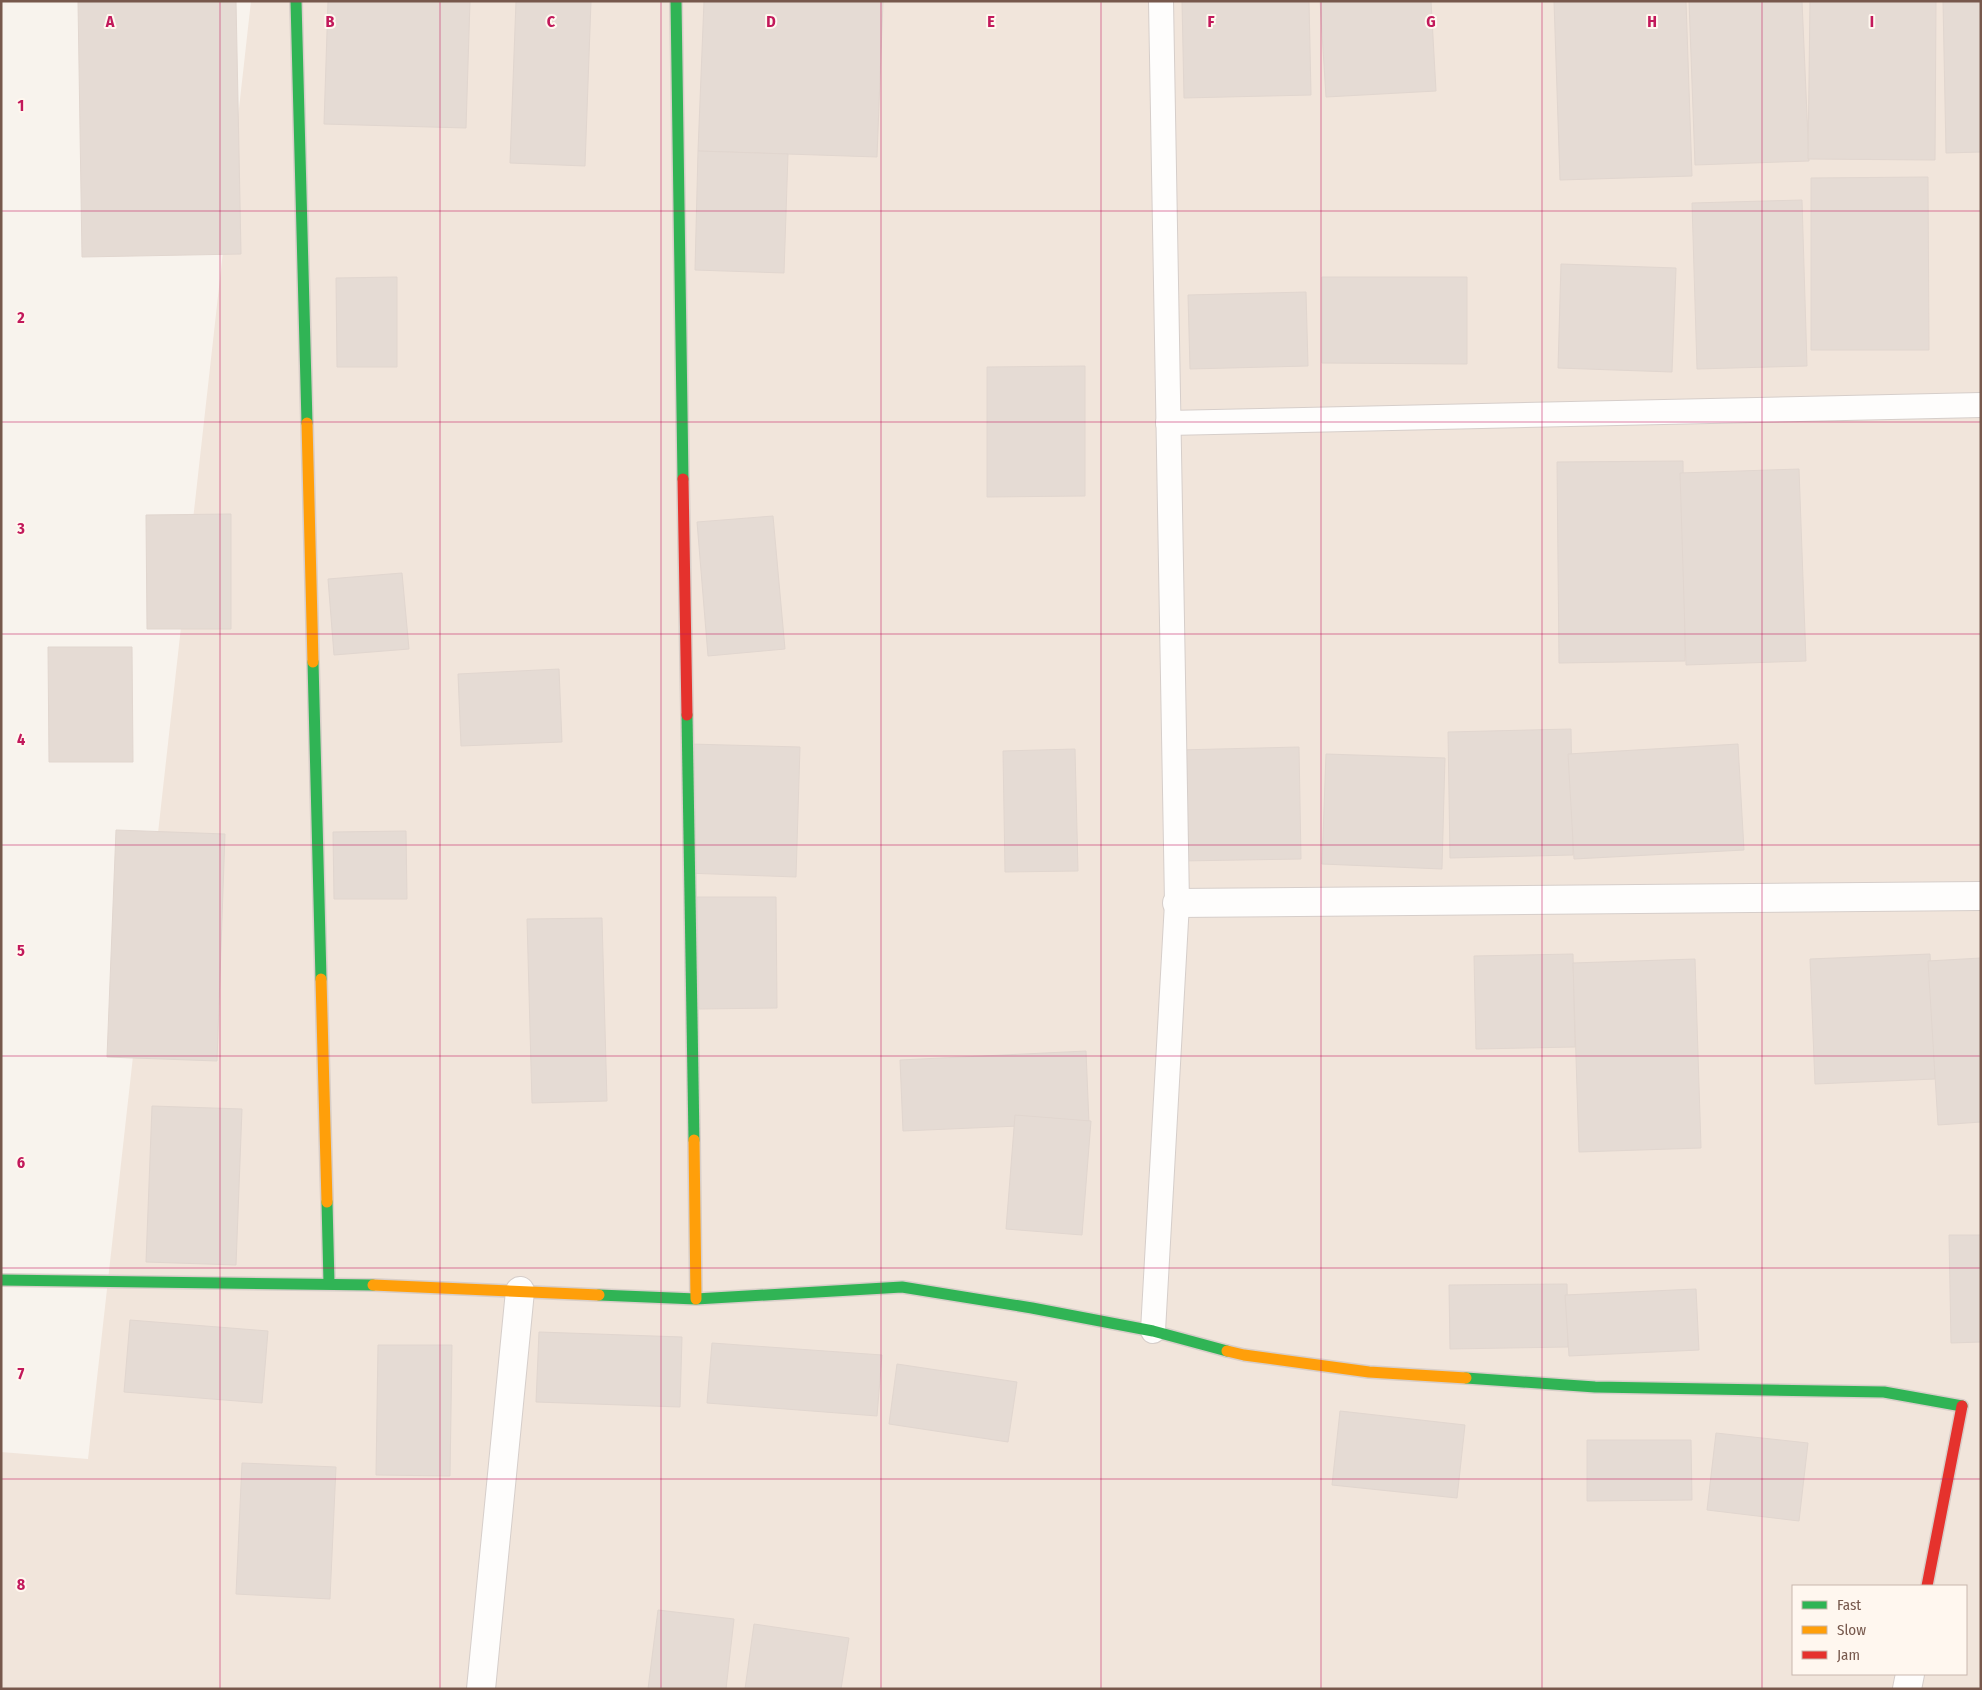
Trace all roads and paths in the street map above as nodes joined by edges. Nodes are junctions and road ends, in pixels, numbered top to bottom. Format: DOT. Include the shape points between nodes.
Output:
graph roads {
  1 [pos="296,1"];
  2 [pos="676,1"];
  3 [pos="1161,1"];
  4 [pos="1981,405"];
  5 [pos="1168,423"];
  6 [pos="1981,896"];
  7 [pos="1176,903"];
  8 [pos="1,1280"];
  9 [pos="329,1283"];
  10 [pos="520,1291"];
  11 [pos="696,1298"];
  12 [pos="1153,1331"];
  13 [pos="1927,1585"];
  14 [pos="1910,1675"];
  15 [pos="481,1689"];
  16 [pos="1907,1689"];
  1 -- 9 [label="street"];
  2 -- 11 [label="street"];
  3 -- 5 [label="lane"];
  4 -- 5 [label="lane"];
  5 -- 7 [label="lane"];
  6 -- 7 [label="street"];
  7 -- 12 [label="lane"];
  8 -- 9 [label="street"];
  9 -- 10 [label="street"];
  10 -- 11 [label="street"];
  10 -- 15 [label="street"];
  11 -- 12 [label="street" via="902,1287"];
  12 -- 13 [label="street" via="1244,1355 1369,1372 1595,1387 1884,1392 1962,1405"];
  14 -- 16 [label="street"];
}
